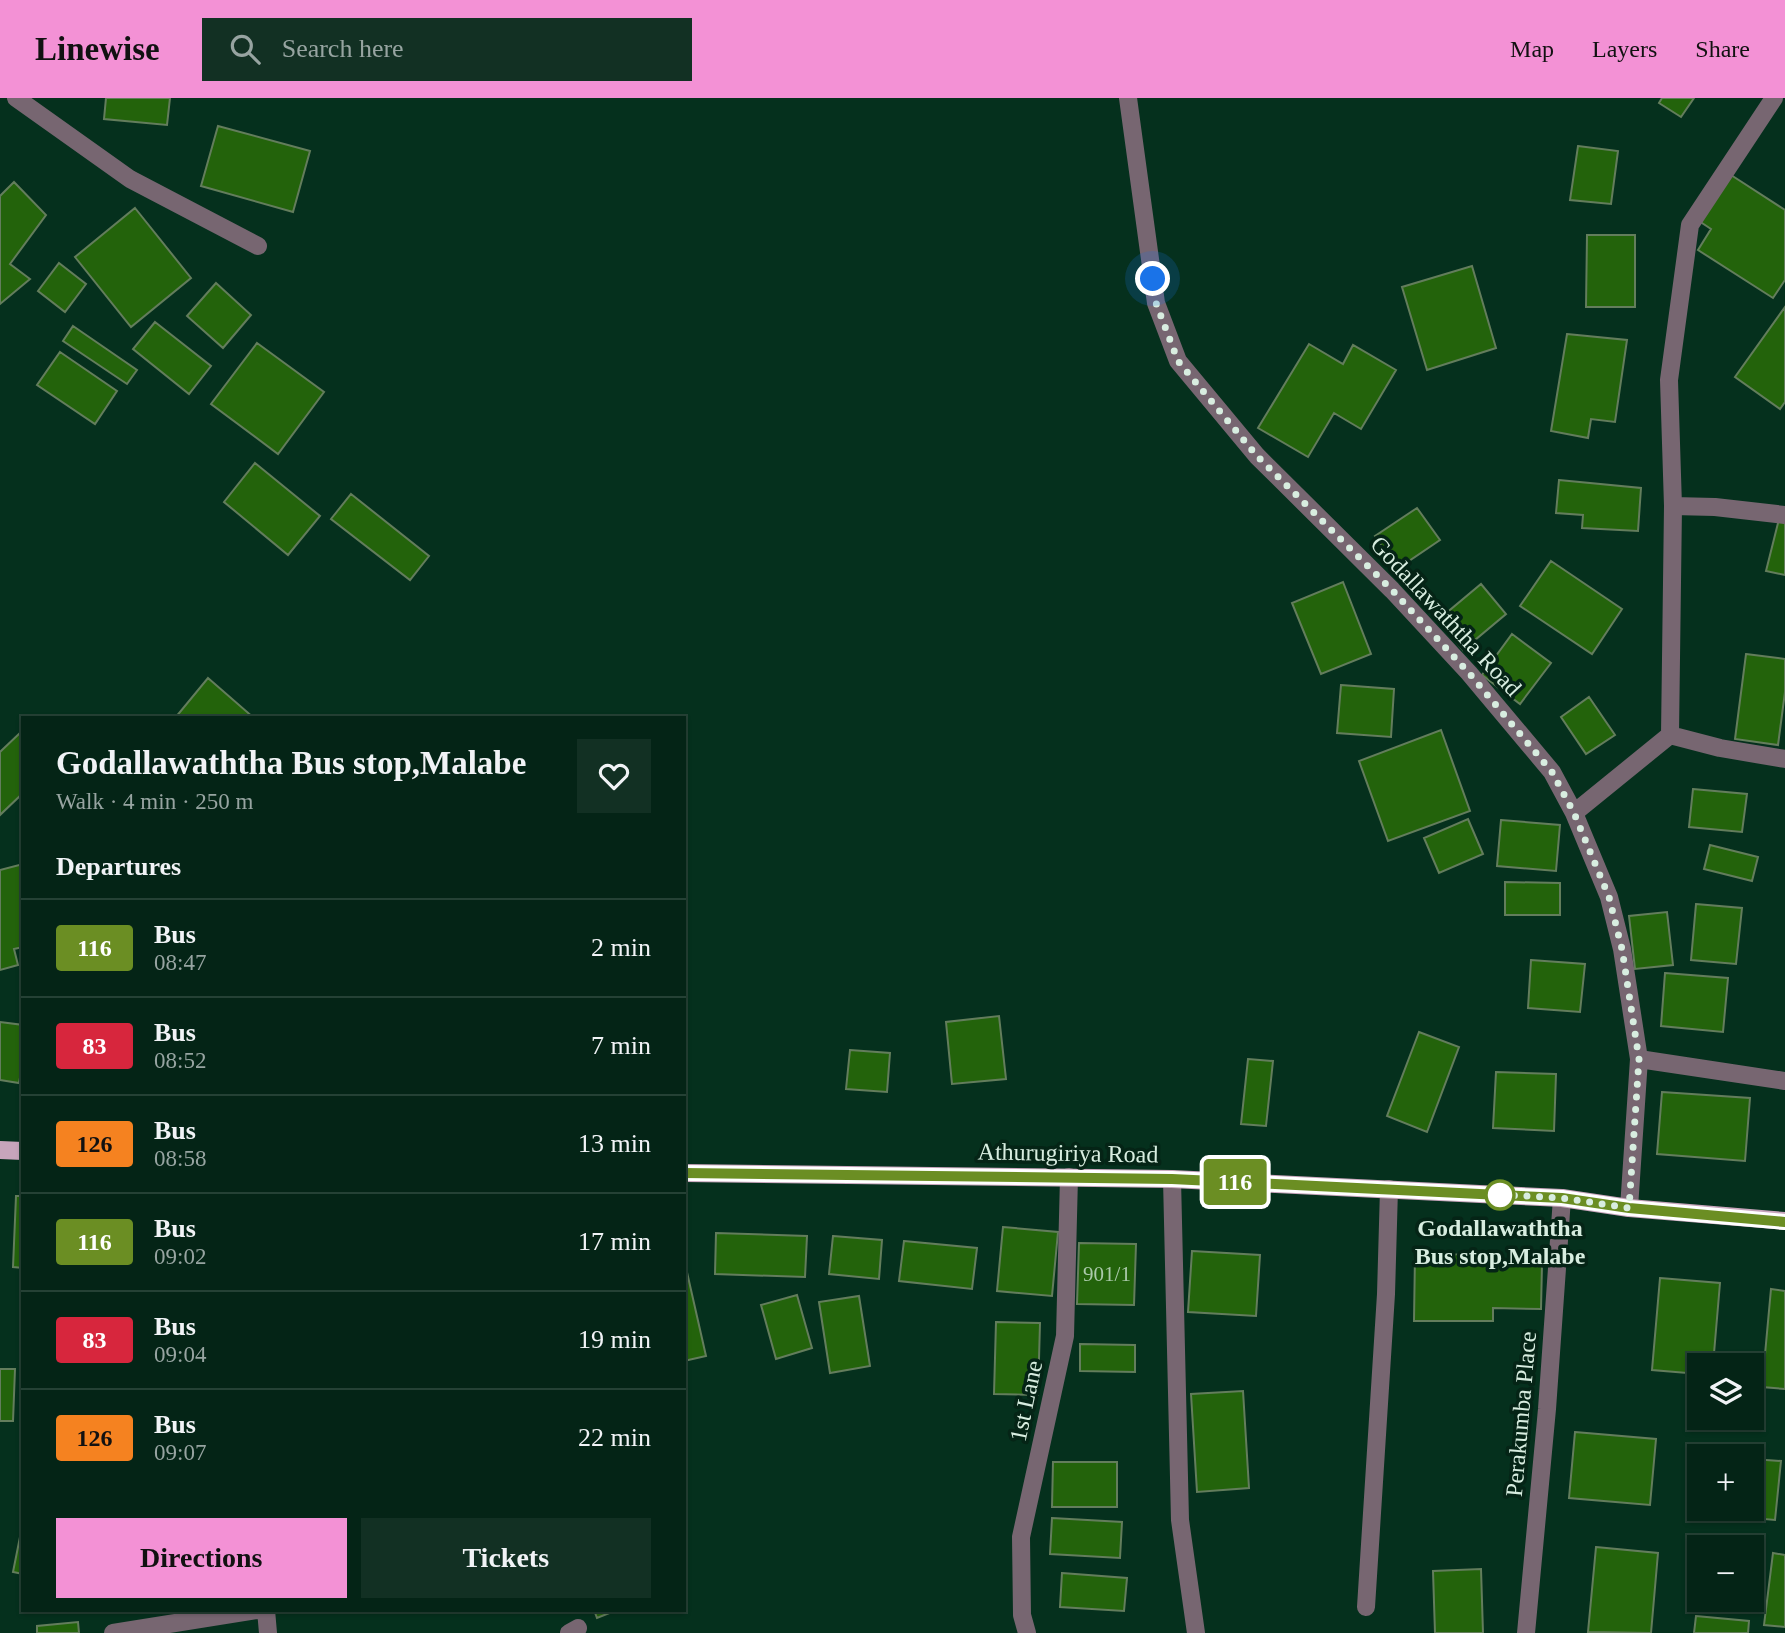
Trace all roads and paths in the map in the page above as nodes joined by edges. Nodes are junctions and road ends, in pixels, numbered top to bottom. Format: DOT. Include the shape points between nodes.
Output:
graph roads {
  1 [pos="16,98"];
  2 [pos="1128,98"];
  3 [pos="1774,98"];
  4 [pos="258,246"];
  5 [pos="1673,506"];
  6 [pos="1785,515"];
  7 [pos="1670,736"];
  8 [pos="1785,759"];
  9 [pos="1574,813"];
  10 [pos="1639,1059"];
  11 [pos="1785,1081"];
  12 [pos="0,1150"];
  13 [pos="21,1151"];
  14 [pos="686,1173"];
  15 [pos="1069,1177"];
  16 [pos="1172,1179"];
  17 [pos="1389,1189"];
  18 [pos="1562,1198"];
  19 [pos="1629,1208"];
  20 [pos="1785,1222"];
  21 [pos="1366,1607"];
  22 [pos="244,1612"];
  23 [pos="266,1612"];
  24 [pos="113,1633"];
  25 [pos="268,1633"];
  26 [pos="1027,1633"];
  27 [pos="1196,1633"];
  28 [pos="1526,1633"];
  1 -- 4 [label="street" via="130,179"];
  2 -- 9 [label="street, Godallawaththa Road" via="1156,303 1178,361 1257,456 1469,673 1552,772"];
  3 -- 5 [label="street" via="1690,225 1669,380"];
  5 -- 6 [label="street"];
  5 -- 7 [label="street"];
  7 -- 8 [label="street"];
  7 -- 9 [label="street"];
  9 -- 10 [label="street, Godallawaththa Road" via="1609,897"];
  10 -- 11 [label="street"];
  10 -- 19 [label="street, Godallawaththa Road"];
  12 -- 13 [label="main road"];
  14 -- 15 [label="main road, Athurugiriya Road"];
  15 -- 16 [label="main road, Athurugiriya Road"];
  15 -- 26 [label="street, 1st Lane" via="1065,1336 1021,1537 1022,1615"];
  16 -- 17 [label="main road, Athurugiriya Road"];
  16 -- 27 [label="street" via="1180,1520"];
  17 -- 18 [label="main road, Athurugiriya Road"];
  17 -- 21 [label="street"];
  18 -- 19 [label="main road, Athurugiriya Road"];
  18 -- 28 [label="street, Perakumba Place"];
  19 -- 20 [label="main road, Athurugiriya Road"];
  22 -- 24 [label="street"];
  23 -- 25 [label="street"];
}
